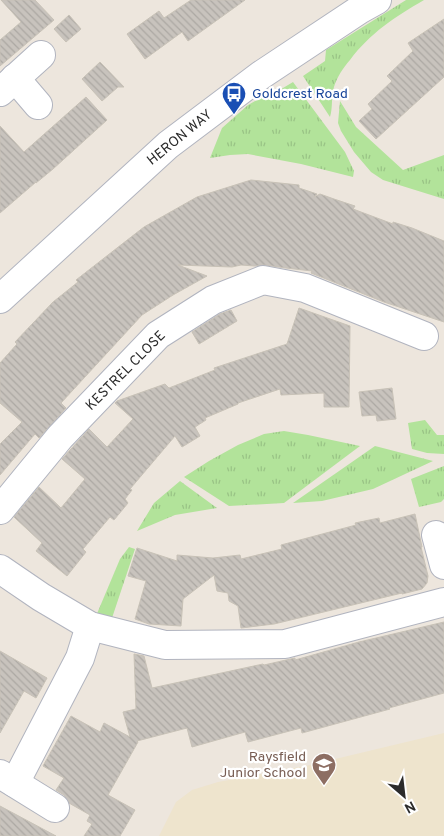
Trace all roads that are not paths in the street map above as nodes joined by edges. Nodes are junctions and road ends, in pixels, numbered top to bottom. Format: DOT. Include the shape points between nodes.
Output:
graph roads {
  1 [pos="377,0"];
  2 [pos="41,56"];
  3 [pos="7,85"];
  4 [pos="38,105"];
  5 [pos="0,299"];
  6 [pos="424,336"];
  7 [pos="0,510"];
  8 [pos="436,534"];
  9 [pos="444,565"];
  10 [pos="0,569"];
  11 [pos="444,602"];
  12 [pos="90,626"];
  13 [pos="8,778"];
  14 [pos="55,808"];
  1 -- 5 [label="street, HERON WAY" via="261,75 168,145"];
  2 -- 3 [label="street"];
  3 -- 4 [label="street"];
  6 -- 7 [label="street, KESTREL CLOSE" via="305,288 263,280 213,300 158,334 60,437"];
  8 -- 9 [label="street"];
  10 -- 12 [label="street"];
  11 -- 12 [label="street" via="285,644 165,645"];
  12 -- 13 [label="street" via="80,658"];
  13 -- 14 [label="street"];
}
